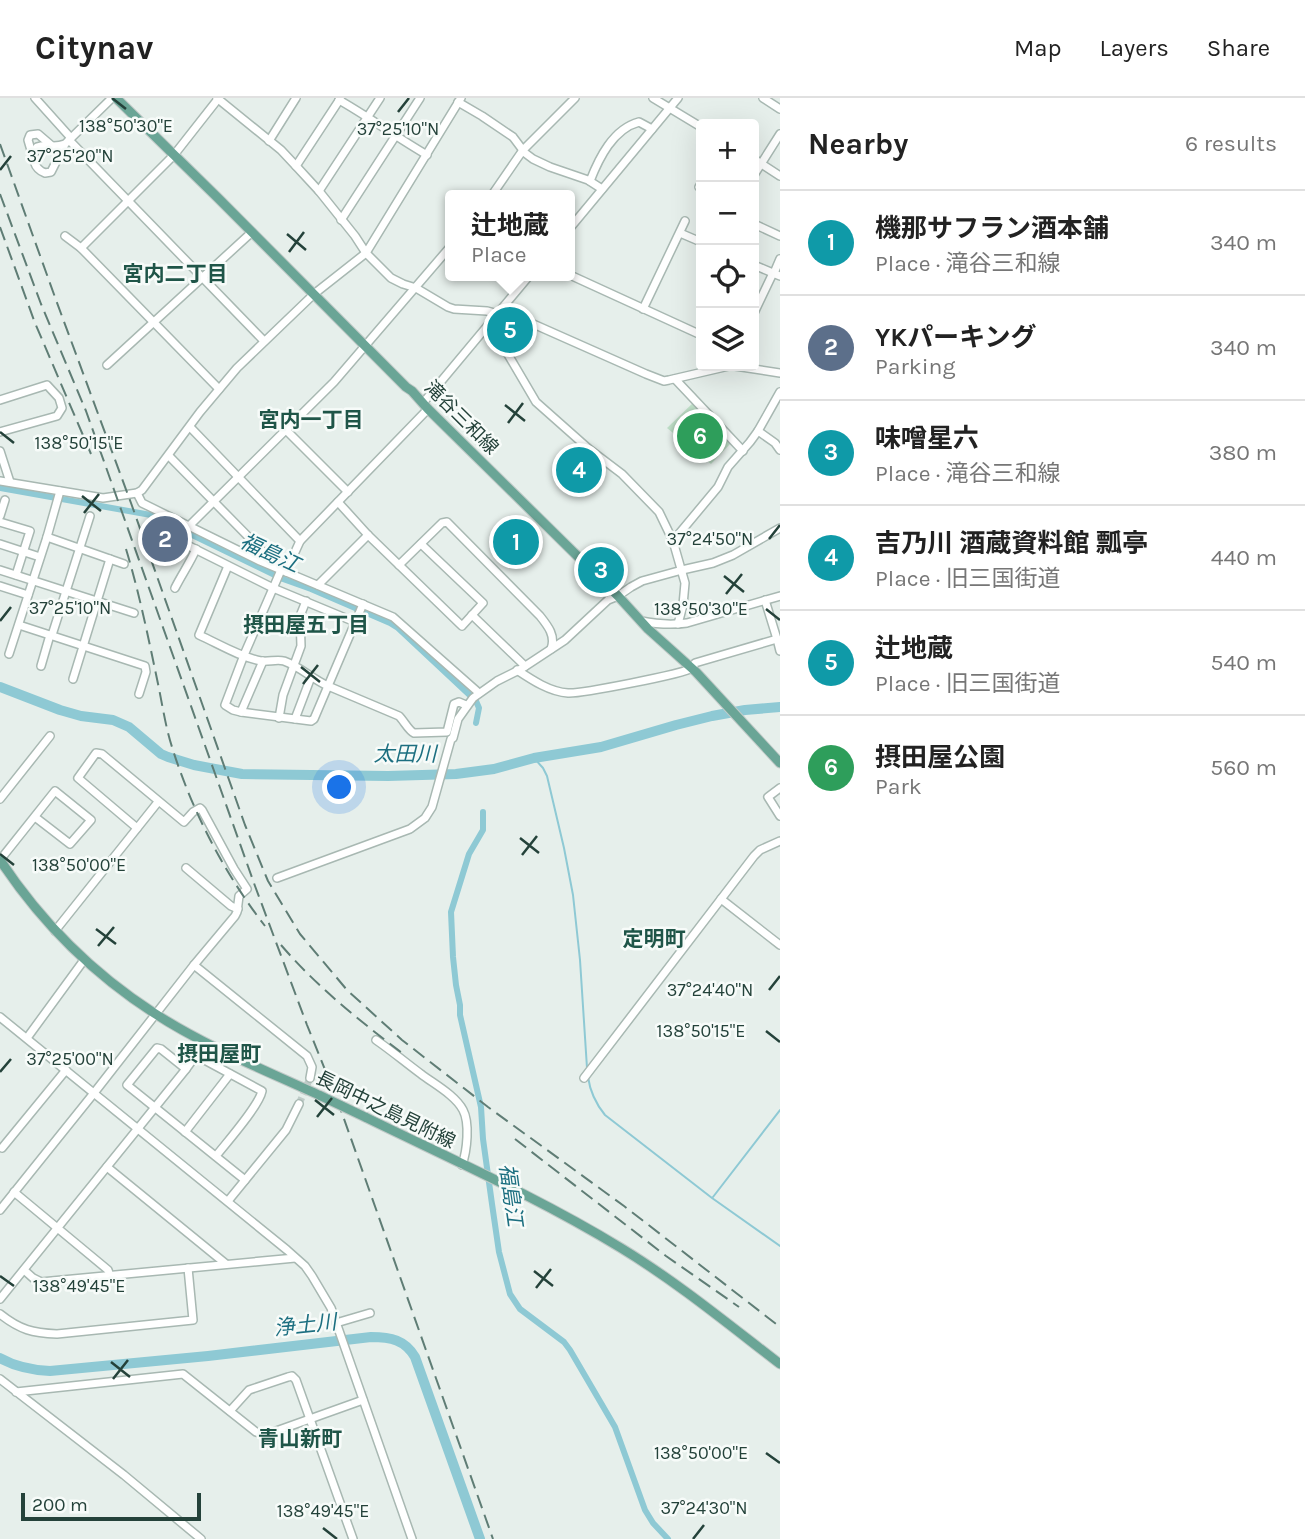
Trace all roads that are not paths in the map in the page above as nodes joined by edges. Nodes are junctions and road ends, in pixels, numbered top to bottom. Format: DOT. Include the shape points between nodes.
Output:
graph roads {
  1 [pos="35,98"];
  2 [pos="114,98"];
  3 [pos="217,98"];
  4 [pos="296,98"];
  5 [pos="380,98"];
  6 [pos="419,98"];
  7 [pos="575,98"];
  8 [pos="653,98"];
  9 [pos="678,98"];
  10 [pos="763,98"];
  11 [pos="339,99"];
  12 [pos="460,100"];
  13 [pos="670,108"];
  14 [pos="780,109"];
  15 [pos="368,117"];
  16 [pos="696,124"];
  17 [pos="652,129"];
  18 [pos="780,134"];
  19 [pos="395,137"];
  20 [pos="69,140"];
  21 [pos="269,141"];
  22 [pos="52,146"];
  23 [pos="523,150"];
  24 [pos="174,155"];
  25 [pos="427,155"];
  26 [pos="33,157"];
  27 [pos="759,160"];
  28 [pos="759,163"];
  29 [pos="296,166"];
  30 [pos="780,176"];
  31 [pos="590,181"];
  32 [pos="602,189"];
  33 [pos="495,190"];
  34 [pos="319,191"];
  35 [pos="128,201"];
  36 [pos="341,220"];
  37 [pos="575,221"];
  38 [pos="685,221"];
  39 [pos="759,226"];
  40 [pos="252,232"];
  41 [pos="680,233"];
  42 [pos="65,236"];
  43 [pos="780,236"];
  44 [pos="696,240"];
  45 [pos="81,248"];
  46 [pos="366,253"];
  47 [pos="445,253"];
  48 [pos="780,259"];
  49 [pos="759,267"];
  50 [pos="776,274"];
  51 [pos="202,278"];
  52 [pos="575,278"];
  53 [pos="525,281"];
  54 [pos="416,288"];
  55 [pos="314,294"];
  56 [pos="757,308"];
  57 [pos="643,309"];
  58 [pos="496,314"];
  59 [pos="510,318"];
  60 [pos="154,323"];
  61 [pos="696,333"];
  62 [pos="264,341"];
  63 [pos="365,346"];
  64 [pos="107,365"];
  65 [pos="759,370"];
  66 [pos="708,371"];
  67 [pos="780,373"];
  68 [pos="674,379"];
  69 [pos="219,389"];
  70 [pos="780,392"];
  71 [pos="0,400"];
  72 [pos="426,406"];
  73 [pos="190,427"];
  74 [pos="286,430"];
  75 [pos="758,431"];
  76 [pos="0,432"];
  77 [pos="780,450"];
  78 [pos="0,451"];
  79 [pos="743,451"];
  80 [pos="169,456"];
  81 [pos="238,478"];
  82 [pos="0,481"];
  83 [pos="9,482"];
  84 [pos="60,492"];
  85 [pos="348,492"];
  86 [pos="137,494"];
  87 [pos="5,500"];
  88 [pos="338,502"];
  89 [pos="214,503"];
  90 [pos="0,516"];
  91 [pos="90,516"];
  92 [pos="0,522"];
  93 [pos="186,526"];
  94 [pos="780,528"];
  95 [pos="368,535"];
  96 [pos="47,537"];
  97 [pos="300,541"];
  98 [pos="673,541"];
  99 [pos="0,544"];
  100 [pos="421,544"];
  101 [pos="80,549"];
  102 [pos="196,549"];
  103 [pos="24,552"];
  104 [pos="40,557"];
  105 [pos="110,559"];
  106 [pos="124,564"];
  107 [pos="400,565"];
  108 [pos="228,566"];
  109 [pos="0,570"];
  110 [pos="682,570"];
  111 [pos="282,571"];
  112 [pos="16,575"];
  113 [pos="33,580"];
  114 [pos="318,585"];
  115 [pos="0,586"];
  116 [pos="274,586"];
  117 [pos="175,588"];
  118 [pos="66,591"];
  119 [pos="28,595"];
  120 [pos="618,596"];
  121 [pos="780,596"];
  122 [pos="765,600"];
  123 [pos="97,601"];
  124 [pos="306,601"];
  125 [pos="363,606"];
  126 [pos="134,612"];
  127 [pos="472,615"];
  128 [pos="356,619"];
  129 [pos="639,620"];
  130 [pos="678,624"];
  131 [pos="19,625"];
  132 [pos="51,635"];
  133 [pos="777,639"];
  134 [pos="83,646"];
  135 [pos="551,649"];
  136 [pos="780,651"];
  137 [pos="9,654"];
  138 [pos="244,655"];
  139 [pos="263,661"];
  140 [pos="41,666"];
  141 [pos="294,666"];
  142 [pos="521,668"];
  143 [pos="692,668"];
  144 [pos="311,677"];
  145 [pos="74,679"];
  146 [pos="328,686"];
  147 [pos="139,694"];
  148 [pos="478,694"];
  149 [pos="468,704"];
  150 [pos="242,712"];
  151 [pos="279,718"];
  152 [pos="295,719"];
  153 [pos="50,736"];
  154 [pos="780,763"];
  155 [pos="780,788"];
  156 [pos="0,799"];
  157 [pos="158,802"];
  158 [pos="780,816"];
  159 [pos="35,817"];
  160 [pos="137,828"];
  161 [pos="780,841"];
  162 [pos="0,860"];
  163 [pos="186,868"];
  164 [pos="277,878"];
  165 [pos="721,899"];
  166 [pos="238,909"];
  167 [pos="55,931"];
  168 [pos="780,944"];
  169 [pos="84,960"];
  170 [pos="194,965"];
  171 [pos="156,1014"];
  172 [pos="0,1017"];
  173 [pos="27,1038"];
  174 [pos="376,1040"];
  175 [pos="186,1069"];
  176 [pos="66,1070"];
  177 [pos="230,1074"];
  178 [pos="310,1078"];
  179 [pos="584,1078"];
  180 [pos="94,1093"];
  181 [pos="299,1104"];
  182 [pos="155,1108"];
  183 [pos="138,1129"];
  184 [pos="185,1132"];
  185 [pos="2,1148"];
  186 [pos="216,1156"];
  187 [pos="107,1167"];
  188 [pos="466,1167"];
  189 [pos="245,1180"];
  190 [pos="14,1192"];
  191 [pos="228,1200"];
  192 [pos="0,1210"];
  193 [pos="57,1229"];
  194 [pos="295,1258"];
  195 [pos="226,1264"];
  196 [pos="188,1268"];
  197 [pos="24,1270"];
  198 [pos="110,1276"];
  199 [pos="0,1299"];
  200 [pos="370,1313"];
  201 [pos="0,1314"];
  202 [pos="336,1322"];
  203 [pos="780,1364"];
  204 [pos="0,1379"];
  205 [pos="16,1392"];
  206 [pos="363,1401"];
  207 [pos="230,1411"];
  208 [pos="310,1419"];
  209 [pos="201,1539"];
  210 [pos="353,1539"];
  211 [pos="412,1539"];
  1 -- 20 [label="street"];
  2 -- 20 [label="street"];
  2 -- 24 [label="main road, 滝谷三和線"];
  3 -- 21 [label="street"];
  3 -- 24 [label="street"];
  4 -- 21 [label="street"];
  5 -- 15 [label="street"];
  6 -- 19 [label="street"];
  7 -- 23 [label="street"];
  8 -- 13 [label="street"];
  9 -- 13 [label="street"];
  10 -- 14 [label="street"];
  11 -- 15 [label="street"];
  11 -- 29 [label="street"];
  12 -- 23 [label="street" via="513,137"];
  12 -- 25 [label="street"];
  13 -- 16 [label="street"];
  13 -- 17 [label="street"];
  15 -- 19 [label="street"];
  15 -- 34 [label="street"];
  17 -- 31 [label="street" via="639,122 626,128 604,151"];
  17 -- 32 [label="street"];
  18 -- 27 [label="street"];
  19 -- 25 [label="street"];
  19 -- 36 [label="street"];
  20 -- 22 [label="street"];
  20 -- 26 [label="street" via="48,173 37,168"];
  20 -- 35 [label="street"];
  21 -- 29 [label="street"];
  22 -- 26 [label="street" via="37,147"];
  22 -- 26 [label="street" via="38,134 30,135"];
  23 -- 31 [label="street" via="538,162"];
  23 -- 33 [label="street"];
  24 -- 35 [label="street"];
  24 -- 40 [label="main road, 滝谷三和線"];
  25 -- 46 [label="street"];
  28 -- 30 [label="street"];
  29 -- 34 [label="street"];
  31 -- 32 [label="street"];
  32 -- 37 [label="street"];
  34 -- 36 [label="street"];
  35 -- 45 [label="street"];
  35 -- 51 [label="street"];
  36 -- 46 [label="street"];
  38 -- 41 [label="street"];
  39 -- 43 [label="street"];
  40 -- 51 [label="street"];
  40 -- 55 [label="main road, 滝谷三和線"];
  41 -- 44 [label="street"];
  41 -- 57 [label="street"];
  42 -- 45 [label="street"];
  45 -- 60 [label="street"];
  46 -- 54 [label="street" via="391,278"];
  46 -- 55 [label="street"];
  47 -- 54 [label="street"];
  48 -- 50 [label="street"];
  49 -- 50 [label="street"];
  50 -- 56 [label="street"];
  51 -- 60 [label="street"];
  51 -- 62 [label="street"];
  52 -- 57 [label="street"];
  53 -- 58 [label="street"];
  54 -- 58 [label="street" via="454,310"];
  54 -- 63 [label="street"];
  55 -- 62 [label="street"];
  55 -- 63 [label="main road, 滝谷三和線"];
  57 -- 61 [label="street"];
  58 -- 59 [label="street"];
  58 -- 72 [label="street"];
  59 -- 68 [label="street" via="539,326 664,381"];
  59 -- 98 [label="street" via="503,332 506,351 536,402 655,506"];
  60 -- 64 [label="street"];
  60 -- 69 [label="street"];
  62 -- 69 [label="street"];
  63 -- 72 [label="main road, 滝谷三和線"];
  63 -- 74 [label="street"];
  65 -- 67 [label="street"];
  66 -- 68 [label="street"];
  68 -- 79 [label="street"];
  69 -- 73 [label="street"];
  70 -- 75 [label="street"];
  71 -- 76 [label="street" via="47,385 62,408 57,416"];
  72 -- 85 [label="street"];
  72 -- 120 [label="main road, 滝谷三和線"];
  73 -- 80 [label="street"];
  73 -- 81 [label="street"];
  74 -- 81 [label="street"];
  74 -- 85 [label="street"];
  75 -- 77 [label="street"];
  75 -- 79 [label="street"];
  78 -- 83 [label="street"];
  79 -- 98 [label="street"];
  80 -- 86 [label="street"];
  80 -- 89 [label="street"];
  81 -- 89 [label="street"];
  81 -- 97 [label="street"];
  82 -- 83 [label="street"];
  83 -- 84 [label="street"];
  84 -- 86 [label="street" via="103,498"];
  84 -- 96 [label="street"];
  85 -- 88 [label="street"];
  86 -- 93 [label="street" via="142,503"];
  87 -- 90 [label="street"];
  88 -- 95 [label="street"];
  88 -- 97 [label="street"];
  89 -- 93 [label="street"];
  89 -- 111 [label="street"];
  91 -- 101 [label="street"];
  92 -- 103 [label="street" via="30,531"];
  93 -- 102 [label="street" via="180,541"];
  93 -- 111 [label="street"];
  94 -- 110 [label="street" via="713,564"];
  95 -- 107 [label="street"];
  95 -- 114 [label="street"];
  96 -- 101 [label="street"];
  96 -- 104 [label="street"];
  97 -- 111 [label="street"];
  98 -- 110 [label="street"];
  99 -- 103 [label="street"];
  100 -- 107 [label="street"];
  100 -- 127 [label="street" via="483,603"];
  100 -- 135 [label="street" via="442,523 449,523 540,616 552,635"];
  101 -- 105 [label="street"];
  101 -- 118 [label="street"];
  102 -- 108 [label="street"];
  102 -- 117 [label="street"];
  103 -- 104 [label="street"];
  103 -- 112 [label="street"];
  104 -- 113 [label="street"];
  105 -- 106 [label="street"];
  105 -- 123 [label="street"];
  107 -- 127 [label="street" via="462,626"];
  108 -- 116 [label="street"];
  108 -- 138 [label="street" via="199,635"];
  109 -- 112 [label="street"];
  110 -- 120 [label="street" via="642,581"];
  110 -- 130 [label="street" via="685,592"];
  111 -- 114 [label="street"];
  111 -- 116 [label="street"];
  112 -- 113 [label="street"];
  113 -- 118 [label="street"];
  113 -- 119 [label="street"];
  114 -- 125 [label="street"];
  115 -- 119 [label="street"];
  116 -- 124 [label="street"];
  116 -- 138 [label="street"];
  118 -- 123 [label="street"];
  118 -- 132 [label="street"];
  119 -- 131 [label="street"];
  120 -- 129 [label="main road, 滝谷三和線"];
  120 -- 135 [label="street"];
  121 -- 122 [label="street"];
  122 -- 130 [label="street"];
  122 -- 133 [label="street"];
  123 -- 126 [label="street"];
  123 -- 134 [label="street"];
  124 -- 128 [label="street"];
  124 -- 141 [label="street"];
  125 -- 128 [label="street"];
  125 -- 148 [label="street" via="398,620"];
  127 -- 142 [label="street"];
  128 -- 146 [label="street"];
  129 -- 130 [label="street"];
  129 -- 143 [label="main road, 滝谷三和線"];
  131 -- 132 [label="street"];
  131 -- 137 [label="street"];
  132 -- 134 [label="street"];
  132 -- 140 [label="street"];
  133 -- 136 [label="street"];
  133 -- 143 [label="street" via="695,663"];
  134 -- 145 [label="street"];
  134 -- 147 [label="street" via="145,666"];
  135 -- 142 [label="street"];
  138 -- 139 [label="street"];
  138 -- 150 [label="street" via="225,702 226,707"];
  139 -- 141 [label="street" via="282,660"];
  139 -- 150 [label="street"];
  141 -- 144 [label="street"];
  141 -- 151 [label="street"];
  142 -- 143 [label="street" via="553,690 574,693"];
  142 -- 148 [label="street"];
  143 -- 154 [label="main road, 滝谷三和線"];
  144 -- 146 [label="street"];
  144 -- 152 [label="street"];
  146 -- 149 [label="street" via="400,716 414,733 447,733 454,704"];
  146 -- 152 [label="street" via="314,719"];
  148 -- 149 [label="street"];
  149 -- 164 [label="street" via="458,719 425,818 410,830"];
  150 -- 151 [label="street"];
  151 -- 152 [label="street"];
  153 -- 156 [label="street"];
  155 -- 158 [label="street" via="768,797"];
  157 -- 160 [label="street"];
  157 -- 160 [label="street" via="102,754 96,754 78,778"];
  157 -- 166 [label="street" via="184,822 202,810 247,889 239,896"];
  159 -- 159 [label="street" via="55,791 91,820 71,844"];
  159 -- 162 [label="street"];
  160 -- 167 [label="street"];
  161 -- 165 [label="street" via="760,850"];
  162 -- 167 [label="main road, 長岡中之島見附線"];
  163 -- 166 [label="street"];
  165 -- 168 [label="street"];
  165 -- 179 [label="street"];
  166 -- 170 [label="street"];
  167 -- 169 [label="main road, 長岡中之島見附線"];
  169 -- 171 [label="main road, 長岡中之島見附線"];
  169 -- 173 [label="street"];
  170 -- 171 [label="street"];
  170 -- 178 [label="street" via="307,1056"];
  171 -- 180 [label="street"];
  171 -- 188 [label="main road, 長岡中之島見附線, bridge" via="221,1050"];
  172 -- 173 [label="street"];
  173 -- 176 [label="street"];
  174 -- 188 [label="street" via="462,1108 467,1127"];
  175 -- 177 [label="street" via="199,1057"];
  175 -- 182 [label="street"];
  175 -- 182 [label="street" via="157,1048 127,1085"];
  176 -- 180 [label="street"];
  176 -- 185 [label="street"];
  177 -- 184 [label="street"];
  177 -- 186 [label="street" via="262,1091"];
  180 -- 183 [label="street"];
  180 -- 190 [label="street"];
  181 -- 189 [label="street" via="286,1130"];
  182 -- 183 [label="street"];
  182 -- 184 [label="street"];
  183 -- 187 [label="street"];
  183 -- 191 [label="street"];
  184 -- 186 [label="street"];
  186 -- 189 [label="street"];
  187 -- 193 [label="street"];
  187 -- 195 [label="street"];
  188 -- 203 [label="main road, 長岡中之島見附線" via="623,1249"];
  189 -- 191 [label="street"];
  190 -- 192 [label="street"];
  190 -- 193 [label="street"];
  191 -- 194 [label="street"];
  193 -- 197 [label="street"];
  193 -- 198 [label="street"];
  194 -- 195 [label="street"];
  194 -- 202 [label="street" via="320,1286"];
  195 -- 196 [label="street"];
  196 -- 198 [label="street"];
  196 -- 201 [label="street" via="194,1320 43,1334 21,1329"];
  197 -- 198 [label="street" via="41,1282"];
  197 -- 199 [label="street"];
  200 -- 202 [label="street"];
  202 -- 206 [label="street"];
  204 -- 205 [label="street"];
  205 -- 207 [label="street" via="183,1374"];
  205 -- 209 [label="street"];
  206 -- 208 [label="street"];
  206 -- 211 [label="street"];
  207 -- 208 [label="street" via="265,1435"];
  207 -- 208 [label="street" via="249,1390 290,1376 296,1380"];
  208 -- 210 [label="street"];
}
